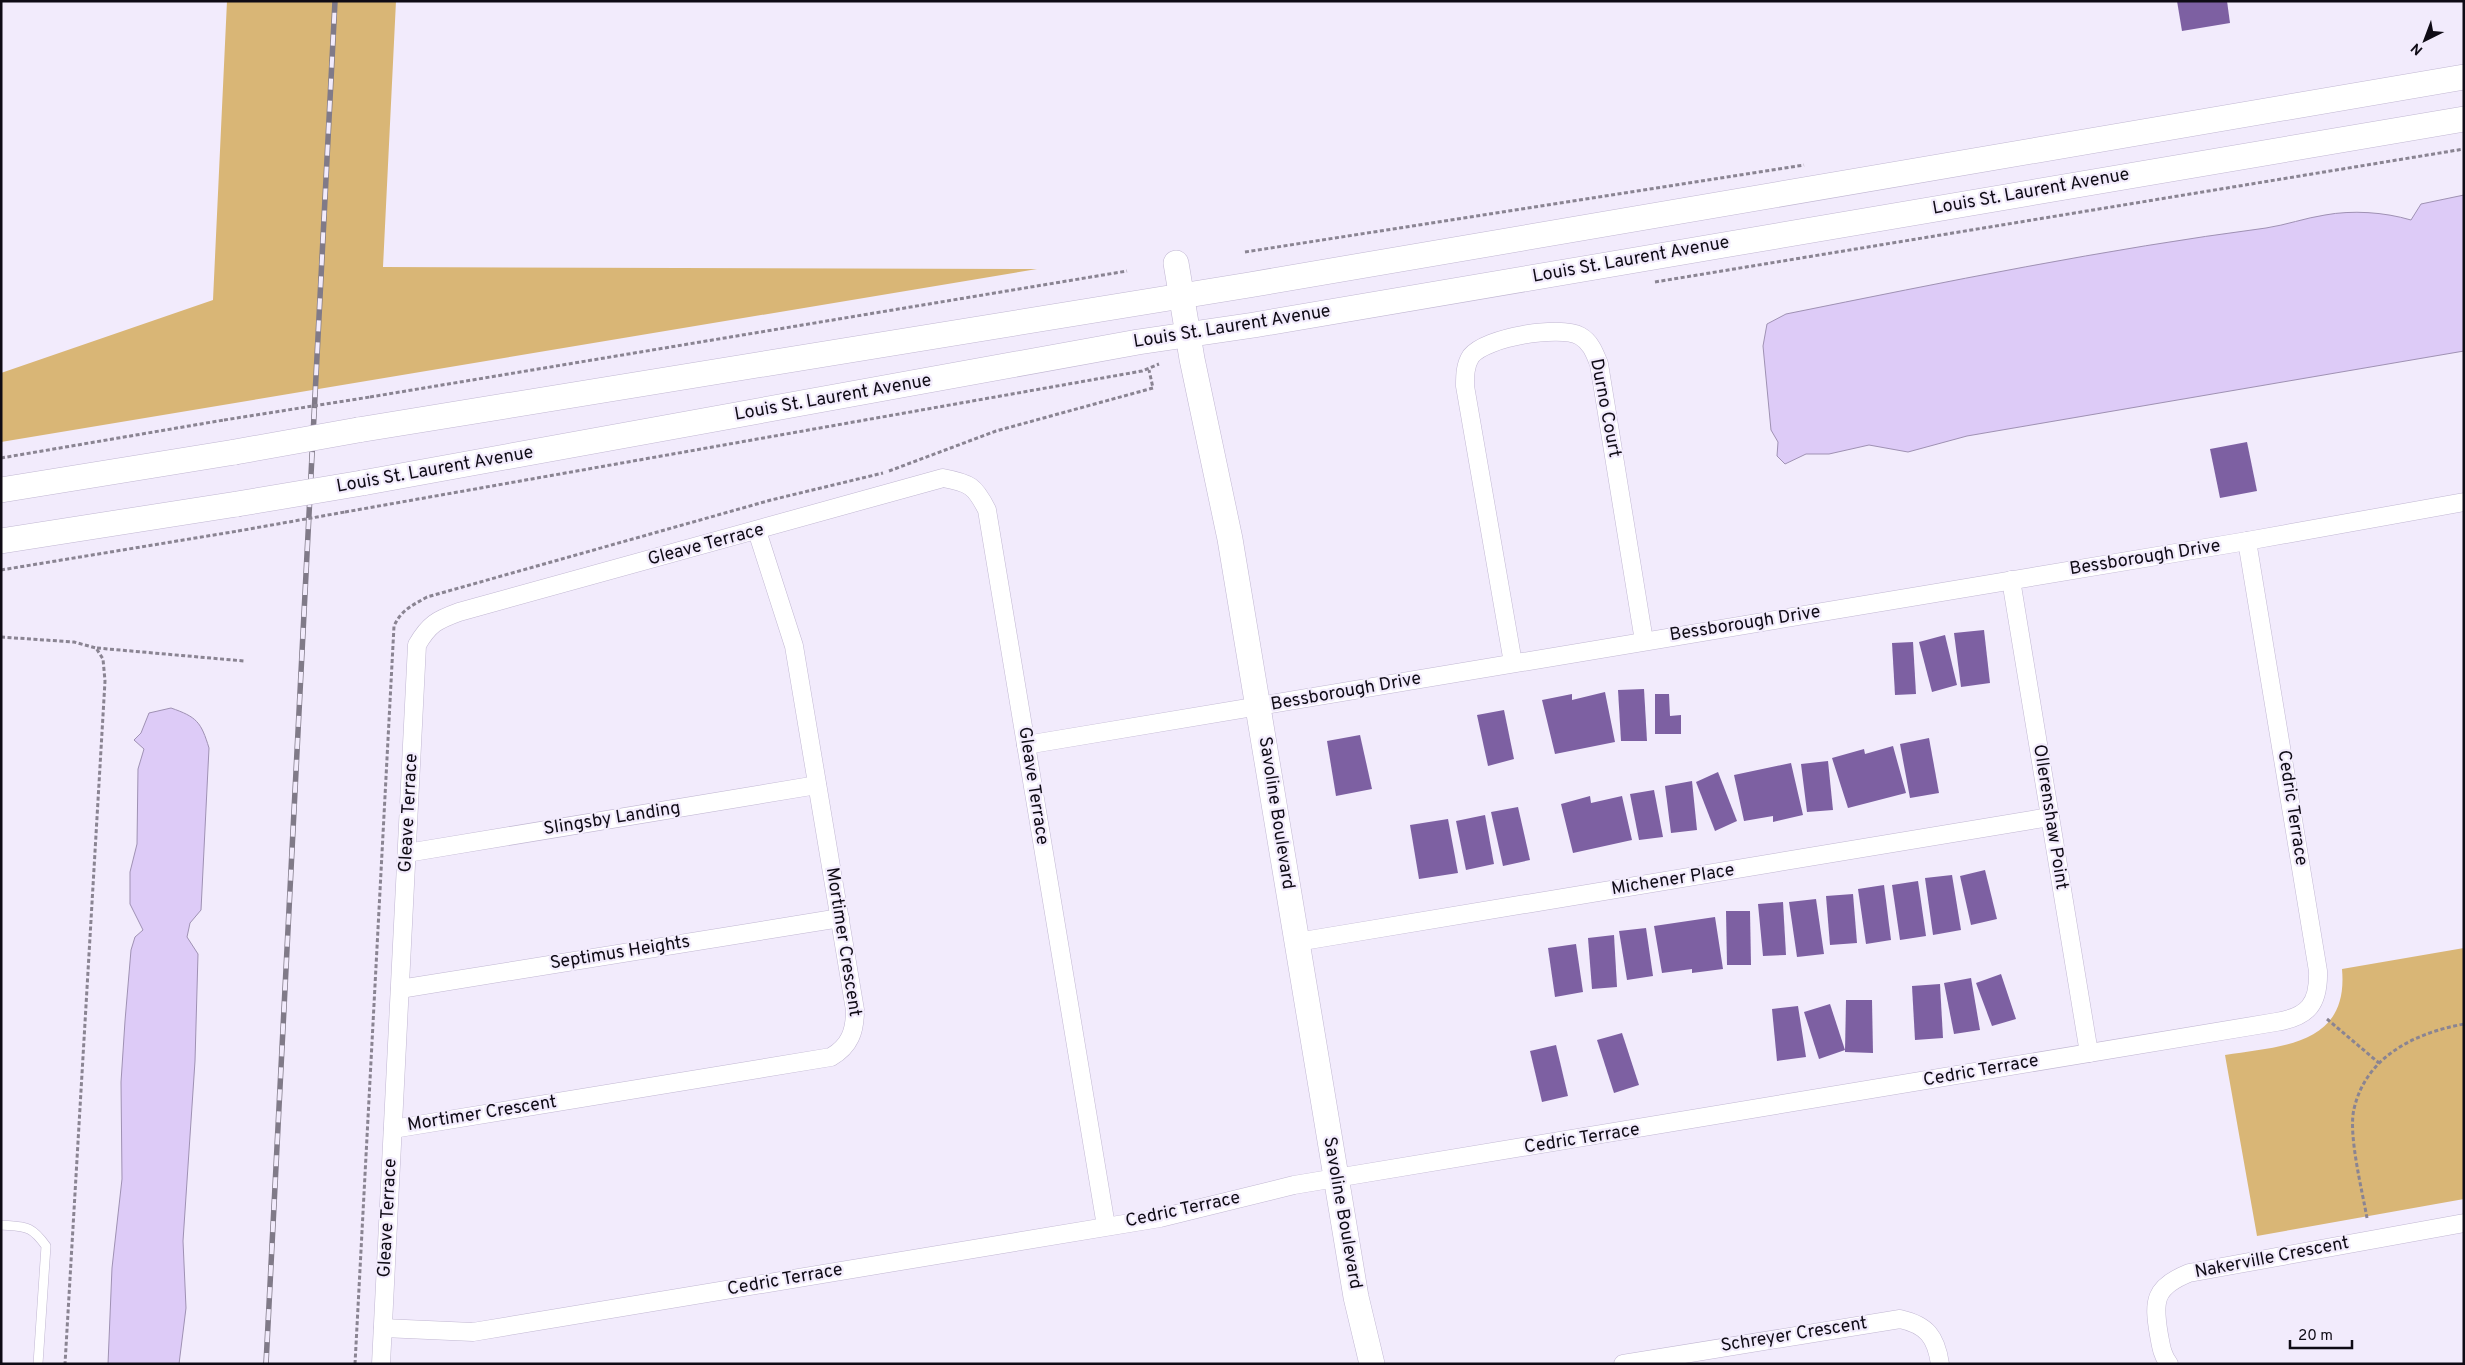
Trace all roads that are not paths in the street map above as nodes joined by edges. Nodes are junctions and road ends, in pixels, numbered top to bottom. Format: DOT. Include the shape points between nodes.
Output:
graph roads {
  1 [pos="2464,77"];
  2 [pos="2464,119"];
  3 [pos="1176,263"];
  4 [pos="1182,296"];
  5 [pos="1188,334"];
  6 [pos="1,490"];
  7 [pos="2464,502"];
  8 [pos="757,531"];
  9 [pos="1,541"];
  10 [pos="2247,541"];
  11 [pos="2011,580"];
  12 [pos="1644,641"];
  13 [pos="1513,663"];
  14 [pos="1258,707"];
  15 [pos="1026,745"];
  16 [pos="817,785"];
  17 [pos="2050,816"];
  18 [pos="407,853"];
  19 [pos="840,918"];
  20 [pos="1297,942"];
  21 [pos="400,989"];
  22 [pos="2088,1053"];
  23 [pos="393,1129"];
  24 [pos="1336,1179"];
  25 [pos="2464,1224"];
  26 [pos="1,1225"];
  27 [pos="1106,1226"];
  28 [pos="383,1328"];
  29 [pos="38,1364"];
  30 [pos="381,1364"];
  31 [pos="1372,1364"];
  32 [pos="1623,1364"];
  33 [pos="1940,1364"];
  34 [pos="2169,1364"];
  1 -- 4 [label="main road"];
  2 -- 5 [label="main road, Louis St. Laurent Avenue"];
  3 -- 4 [label="main road, Savoline Boulevard"];
  4 -- 5 [label="main road, Savoline Boulevard"];
  4 -- 6 [label="main road, bridge"];
  5 -- 9 [label="main road, Louis St. Laurent Avenue, bridge" via="362,483"];
  5 -- 14 [label="main road, Savoline Boulevard" via="1230,538"];
  7 -- 10 [label="street, Bessborough Drive"];
  8 -- 15 [label="street, Gleave Terrace" via="943,478 961,482 978,491 987,510"];
  8 -- 16 [label="street, Mortimer Crescent" via="794,646"];
  8 -- 18 [label="street, Gleave Terrace" via="459,612 439,619 426,629 417,645"];
  10 -- 11 [label="street, Bessborough Drive"];
  10 -- 22 [label="street, Cedric Terrace" via="2318,971 2317,990 2308,1010 2292,1020"];
  11 -- 12 [label="street, Bessborough Drive"];
  11 -- 17 [label="street, Ollerenshaw Point"];
  12 -- 13 [label="street, Bessborough Drive"];
  12 -- 13 [label="street, Durno Court" via="1599,364 1593,349 1582,336 1567,331 1494,341 1479,348 1471,357 1465,372 1465,386"];
  13 -- 14 [label="street, Bessborough Drive"];
  14 -- 15 [label="street, Bessborough Drive"];
  14 -- 20 [label="main road, Savoline Boulevard"];
  15 -- 27 [label="street, Gleave Terrace"];
  16 -- 18 [label="street, Slingsby Landing"];
  16 -- 19 [label="street, Mortimer Crescent"];
  17 -- 20 [label="street, Michener Place"];
  17 -- 22 [label="street, Ollerenshaw Point"];
  18 -- 21 [label="street, Gleave Terrace"];
  19 -- 21 [label="street, Septimus Heights"];
  19 -- 23 [label="street, Mortimer Crescent" via="855,1027 848,1043 831,1057"];
  20 -- 24 [label="main road, Savoline Boulevard"];
  21 -- 23 [label="street, Gleave Terrace"];
  22 -- 24 [label="street, Cedric Terrace"];
  23 -- 28 [label="street, Gleave Terrace"];
  24 -- 27 [label="street, Cedric Terrace" via="1294,1185 1160,1218"];
  24 -- 31 [label="main road, Savoline Boulevard" via="1356,1298"];
  25 -- 34 [label="street, Nakerville Crescent" via="2174,1279 2158,1298 2155,1309 2162,1356"];
  26 -- 29 [label="lane" via="25,1226 35,1231 46,1246"];
  27 -- 28 [label="street, Cedric Terrace" via="473,1332"];
  28 -- 30 [label="street, Gleave Terrace"];
  32 -- 33 [label="street, Schreyer Crescent" via="1900,1318 1916,1322 1929,1333"];
}
